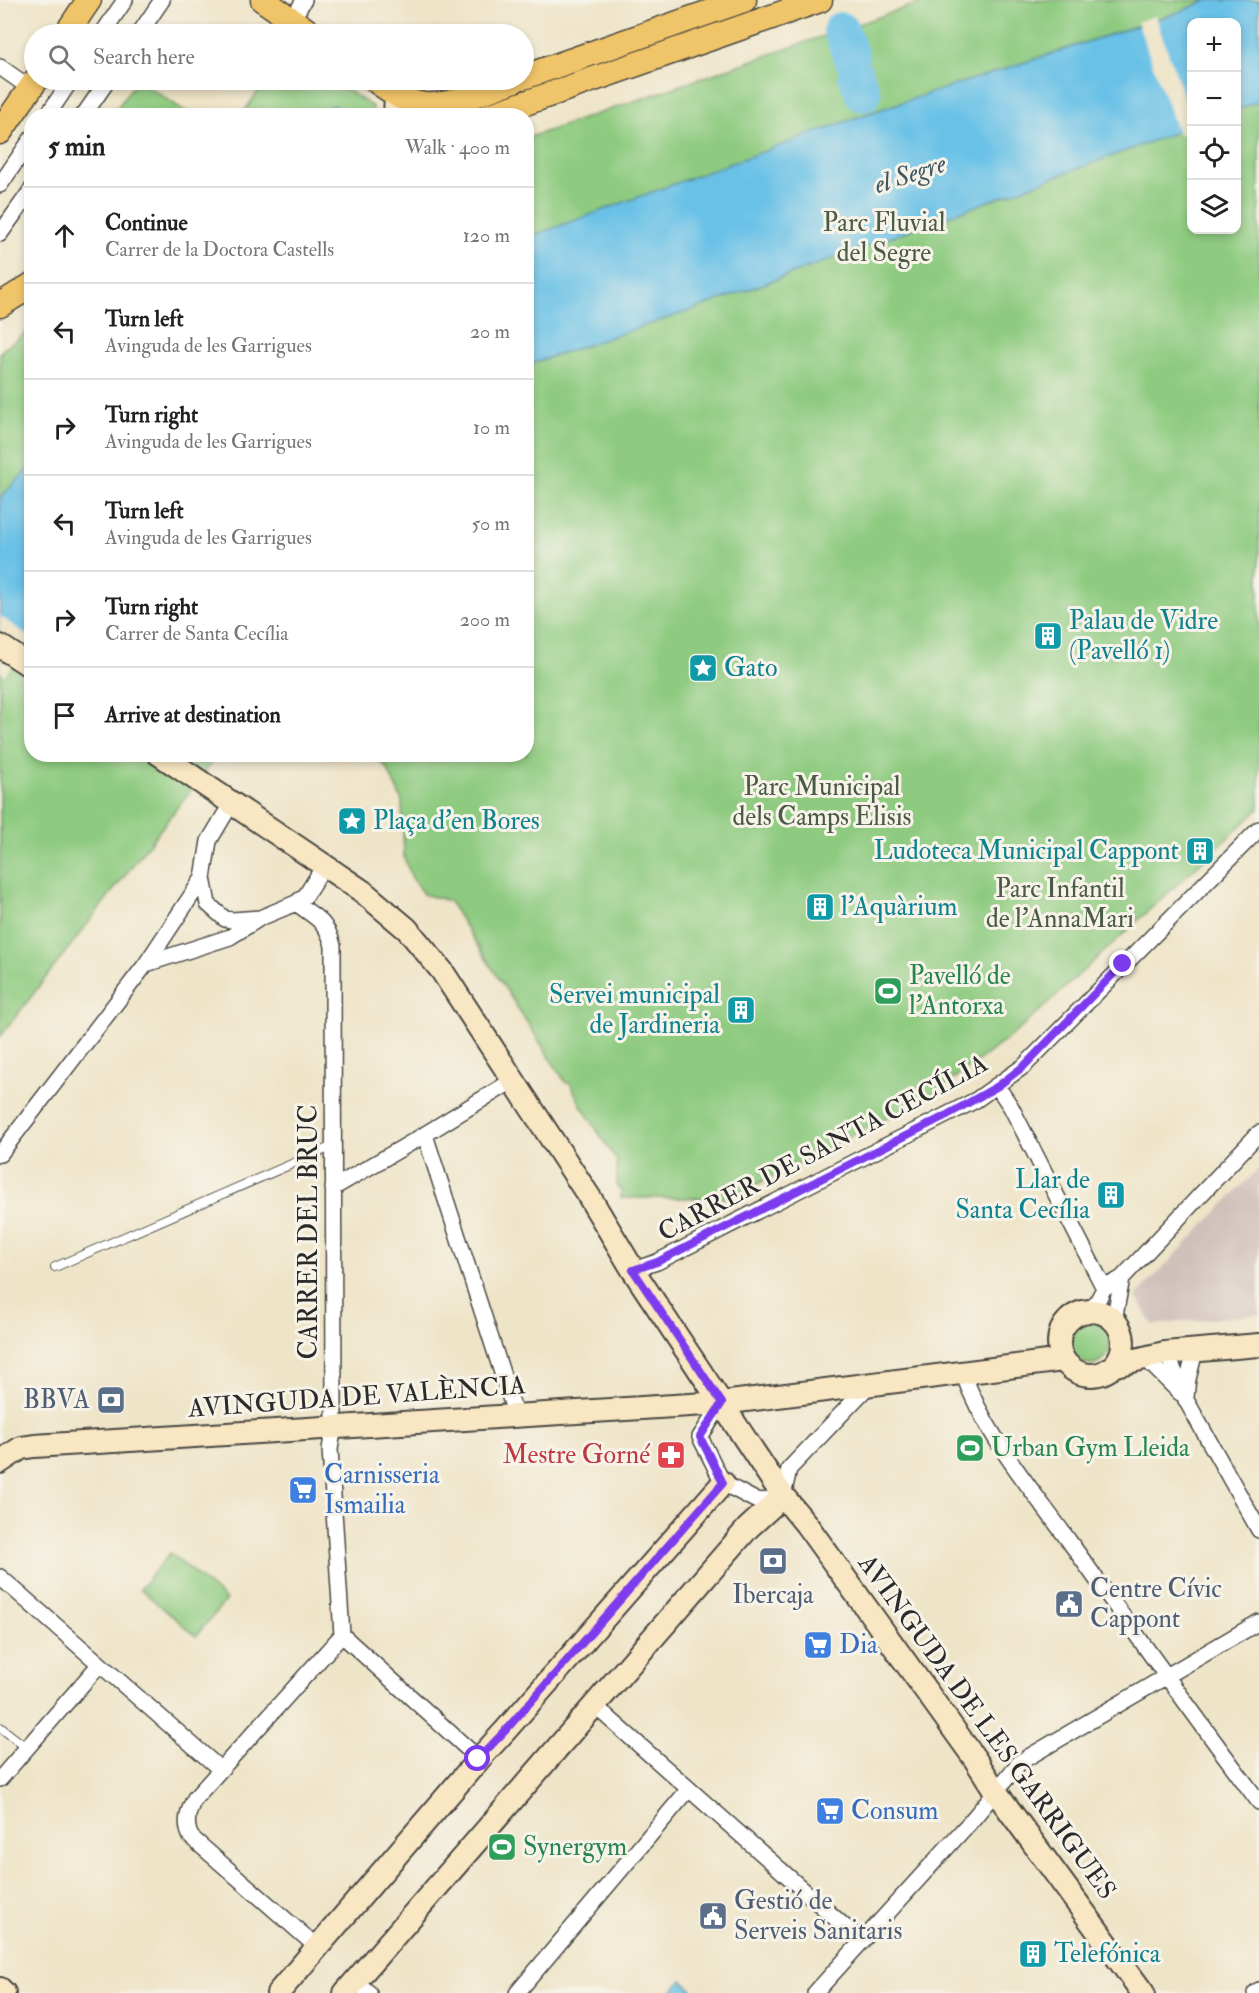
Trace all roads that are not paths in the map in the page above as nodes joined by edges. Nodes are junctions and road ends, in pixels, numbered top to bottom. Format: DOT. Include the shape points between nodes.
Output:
graph roads {
  1 [pos="89,0"];
  2 [pos="125,0"];
  3 [pos="162,0"];
  4 [pos="263,0"];
  5 [pos="742,0"];
  6 [pos="820,0"];
  7 [pos="298,10"];
  8 [pos="73,24"];
  9 [pos="109,24"];
  10 [pos="146,24"];
  11 [pos="306,24"];
  12 [pos="0,67"];
  13 [pos="534,73"];
  14 [pos="24,79"];
  15 [pos="29,90"];
  16 [pos="64,90"];
  17 [pos="101,90"];
  18 [pos="383,90"];
  19 [pos="485,90"];
  20 [pos="396,105"];
  21 [pos="52,108"];
  22 [pos="89,108"];
  23 [pos="511,108"];
  24 [pos="0,132"];
  25 [pos="24,150"];
  26 [pos="0,185"];
  27 [pos="24,200"];
  28 [pos="0,234"];
  29 [pos="24,290"];
  30 [pos="0,306"];
  31 [pos="0,646"];
  32 [pos="24,662"];
  33 [pos="171,762"];
  34 [pos="231,804"];
  35 [pos="1259,829"];
  36 [pos="324,866"];
  37 [pos="203,878"];
  38 [pos="296,903"];
  39 [pos="260,918"];
  40 [pos="146,964"];
  41 [pos="512,1081"];
  42 [pos="998,1086"];
  43 [pos="1259,1133"];
  44 [pos="425,1135"];
  45 [pos="333,1146"];
  46 [pos="0,1154"];
  47 [pos="333,1188"];
  48 [pos="55,1267"];
  49 [pos="633,1270"];
  50 [pos="1122,1278"];
  51 [pos="1104,1288"];
  52 [pos="1089,1311"];
  53 [pos="1118,1329"];
  54 [pos="1259,1345"];
  55 [pos="1195,1351"];
  56 [pos="1155,1355"];
  57 [pos="1064,1360"];
  58 [pos="1115,1365"];
  59 [pos="963,1373"];
  60 [pos="870,1384"];
  61 [pos="1186,1400"];
  62 [pos="722,1403"];
  63 [pos="516,1416"];
  64 [pos="334,1427"];
  65 [pos="0,1462"];
  66 [pos="723,1483"];
  67 [pos="783,1496"];
  68 [pos="1259,1530"];
  69 [pos="0,1577"];
  70 [pos="1259,1623"];
  71 [pos="342,1635"];
  72 [pos="99,1665"];
  73 [pos="1165,1677"];
  74 [pos="594,1705"];
  75 [pos="0,1727"];
  76 [pos="27,1748"];
  77 [pos="478,1759"];
  78 [pos="220,1769"];
  79 [pos="0,1779"];
  80 [pos="689,1789"];
  81 [pos="996,1792"];
  82 [pos="1259,1802"];
  83 [pos="861,1941"];
  84 [pos="317,1947"];
  85 [pos="0,1989"];
  86 [pos="356,1989"];
  87 [pos="4,1993"];
  88 [pos="278,1993"];
  89 [pos="517,1993"];
  90 [pos="815,1993"];
  91 [pos="1143,1993"];
  1 -- 8 [label="main road"];
  2 -- 9 [label="street"];
  3 -- 10 [label="street"];
  4 -- 7 [label="main road"];
  5 -- 13 [label="main road"];
  6 -- 23 [label="main road"];
  7 -- 11 [label="main road"];
  12 -- 14 [label="street"];
  15 -- 24 [label="main road"];
  16 -- 21 [label="street"];
  17 -- 22 [label="street"];
  18 -- 20 [label="main road"];
  19 -- 20 [label="main road" via="444,104"];
  25 -- 26 [label="street"];
  27 -- 28 [label="street"];
  29 -- 30 [label="main road"];
  31 -- 32 [label="street"];
  33 -- 34 [label="street"];
  34 -- 36 [label="street"];
  34 -- 37 [label="street" via="209,841"];
  35 -- 42 [label="street, CARRER DE SANTA CECÍLIA" via="1024,1066"];
  36 -- 38 [label="street" via="306,895"];
  36 -- 41 [label="street, AVINGUDA DE LES GARRIGUES" via="362,891 407,929 442,971"];
  37 -- 39 [label="street" via="208,904 219,914 232,920"];
  37 -- 40 [label="street"];
  38 -- 39 [label="street"];
  38 -- 45 [label="street, CARRER DEL BRUC" via="324,925 333,946"];
  39 -- 40 [label="street" via="230,937"];
  40 -- 46 [label="street"];
  41 -- 44 [label="street"];
  41 -- 49 [label="street, AVINGUDA DE LES GARRIGUES"];
  42 -- 49 [label="street, CARRER DE SANTA CECÍLIA" via="657,1262"];
  42 -- 51 [label="street"];
  43 -- 50 [label="street"];
  44 -- 47 [label="street"];
  44 -- 63 [label="street"];
  45 -- 47 [label="street, CARRER DEL BRUC"];
  45 -- 48 [label="lane"];
  47 -- 64 [label="street, CARRER DEL BRUC"];
  49 -- 62 [label="street, AVINGUDA DE LES GARRIGUES"];
  50 -- 51 [label="street"];
  50 -- 53 [label="street"];
  51 -- 52 [label="street"];
  52 -- 53 [label="street" via="1098,1312"];
  52 -- 57 [label="street" via="1073,1316 1062,1328 1058,1344"];
  53 -- 56 [label="street"];
  53 -- 58 [label="street" via="1122,1351"];
  54 -- 55 [label="street"];
  55 -- 56 [label="street"];
  55 -- 61 [label="street"];
  56 -- 58 [label="street"];
  56 -- 61 [label="street" via="1158,1369"];
  56 -- 61 [label="street" via="1172,1363"];
  57 -- 58 [label="street" via="1078,1373 1088,1375"];
  57 -- 59 [label="street, AVINGUDA DE VALÈNCIA"];
  59 -- 60 [label="street, AVINGUDA DE VALÈNCIA"];
  59 -- 73 [label="street" via="998,1442"];
  60 -- 62 [label="street, AVINGUDA DE VALÈNCIA"];
  60 -- 67 [label="street" via="789,1469"];
  61 -- 68 [label="street"];
  62 -- 63 [label="street, AVINGUDA DE VALÈNCIA"];
  62 -- 66 [label="street" via="700,1437"];
  62 -- 67 [label="street, AVINGUDA DE LES GARRIGUES"];
  63 -- 64 [label="street, AVINGUDA DE VALÈNCIA"];
  64 -- 65 [label="street, AVINGUDA DE VALÈNCIA" via="34,1446 21,1448"];
  64 -- 71 [label="street, CARRER DEL BRUC" via="330,1449"];
  66 -- 67 [label="street" via="755,1500"];
  66 -- 77 [label="street"];
  67 -- 74 [label="street" via="742,1534"];
  67 -- 81 [label="street, AVINGUDA DE LES GARRIGUES"];
  69 -- 72 [label="street"];
  70 -- 73 [label="street"];
  71 -- 77 [label="street"];
  71 -- 78 [label="street"];
  72 -- 76 [label="street"];
  72 -- 78 [label="street"];
  73 -- 81 [label="street" via="1020,1762"];
  73 -- 82 [label="street"];
  74 -- 80 [label="street"];
  74 -- 86 [label="street"];
  75 -- 76 [label="lane"];
  76 -- 79 [label="street"];
  77 -- 84 [label="street"];
  78 -- 84 [label="street" via="192,1803 188,1832"];
  80 -- 83 [label="street"];
  80 -- 89 [label="street"];
  81 -- 83 [label="street"];
  81 -- 91 [label="street, AVINGUDA DE LES GARRIGUES"];
  83 -- 90 [label="street"];
  84 -- 88 [label="street"];
  85 -- 87 [label="street"];
}
